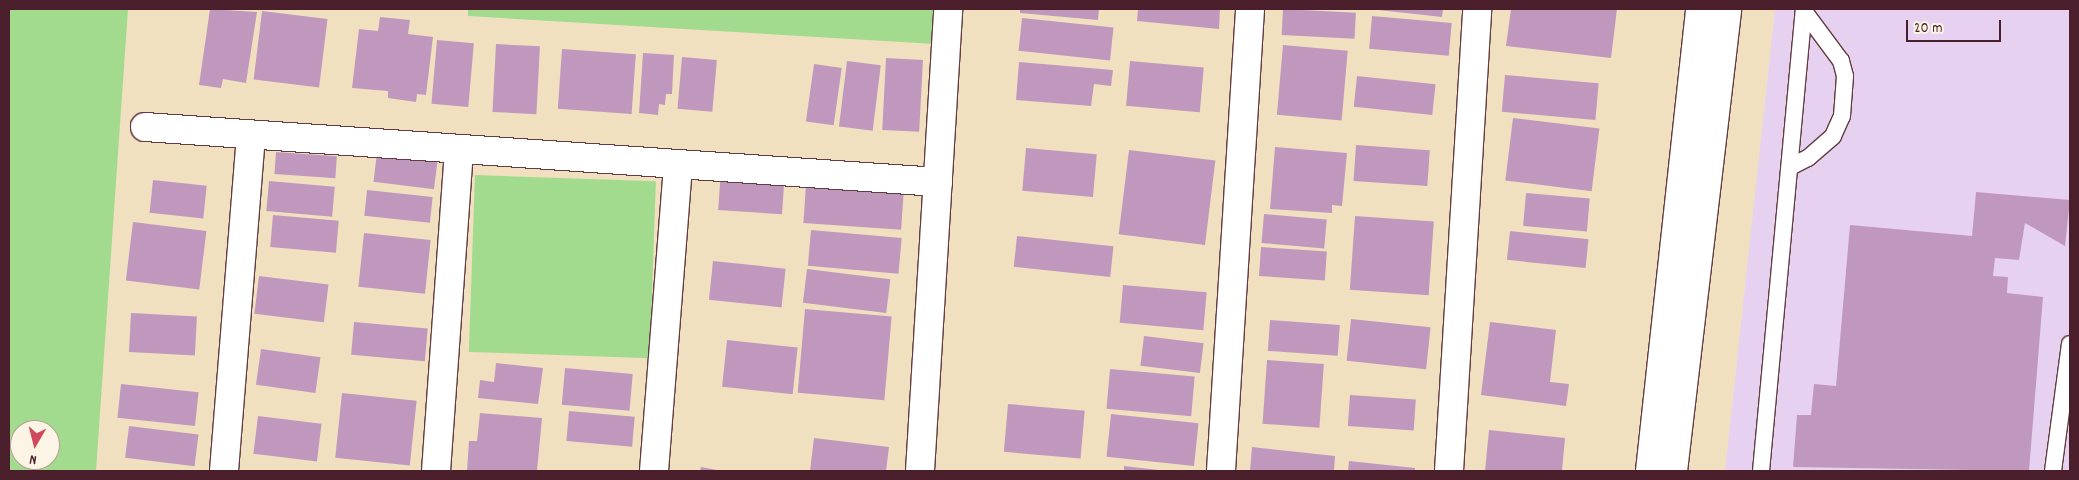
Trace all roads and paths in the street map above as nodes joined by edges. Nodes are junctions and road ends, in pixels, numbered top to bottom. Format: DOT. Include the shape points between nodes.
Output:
graph roads {
  1 [pos="948,9"];
  2 [pos="1250,9"];
  3 [pos="1477,9"];
  4 [pos="1700,9"];
  5 [pos="1727,9"];
  6 [pos="1804,10"];
  7 [pos="146,127"];
  8 [pos="251,135"];
  9 [pos="459,151"];
  10 [pos="678,165"];
  11 [pos="1790,167"];
  12 [pos="938,182"];
  13 [pos="2070,344"];
  14 [pos="224,471"];
  15 [pos="436,471"];
  16 [pos="654,471"];
  17 [pos="920,471"];
  18 [pos="1221,471"];
  19 [pos="1449,471"];
  20 [pos="1650,471"];
  21 [pos="1673,471"];
  22 [pos="1761,471"];
  23 [pos="2053,471"];
  1 -- 12 [label="street"];
  2 -- 18 [label="street"];
  3 -- 19 [label="street"];
  4 -- 20 [label="street"];
  5 -- 21 [label="street"];
  6 -- 11 [label="lane"];
  6 -- 11 [label="lane" via="1841,61 1845,76 1842,116 1827,142"];
  7 -- 8 [label="street"];
  8 -- 9 [label="street"];
  8 -- 14 [label="street"];
  9 -- 10 [label="street"];
  9 -- 15 [label="street"];
  10 -- 12 [label="street"];
  10 -- 16 [label="street"];
  11 -- 22 [label="lane"];
  12 -- 17 [label="street"];
  13 -- 23 [label="lane"];
}
